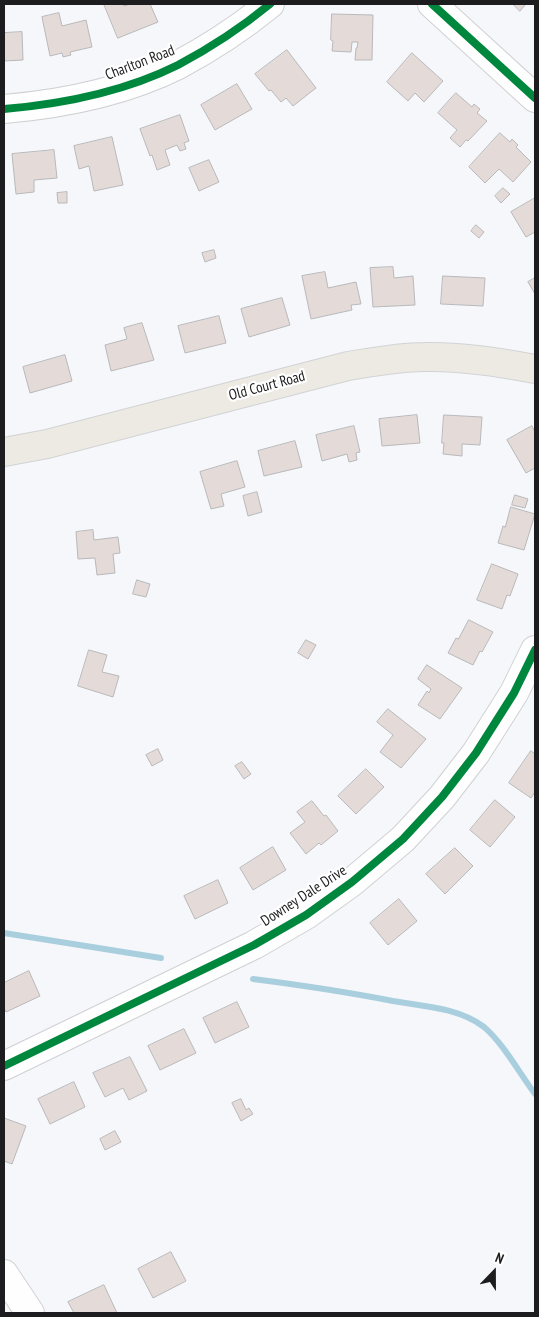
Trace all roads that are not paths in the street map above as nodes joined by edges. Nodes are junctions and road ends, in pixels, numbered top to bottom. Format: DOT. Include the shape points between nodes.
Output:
graph roads {
  1 [pos="270,4"];
  2 [pos="432,4"];
  3 [pos="535,98"];
  4 [pos="4,109"];
  5 [pos="535,369"];
  6 [pos="4,452"];
  7 [pos="535,650"];
  8 [pos="4,1066"];
  9 [pos="4,1274"];
  10 [pos="30,1313"];
  1 -- 4 [label="street, Charlton Road" via="210,47 133,84 86,97"];
  2 -- 3 [label="street"];
  5 -- 6 [label="main road, Old Court Road" via="459,358 384,360 348,366 47,444"];
  7 -- 8 [label="street, Downey Dale Drive" via="514,692 476,753 403,839 352,882 254,945"];
  9 -- 10 [label="street"];
}
